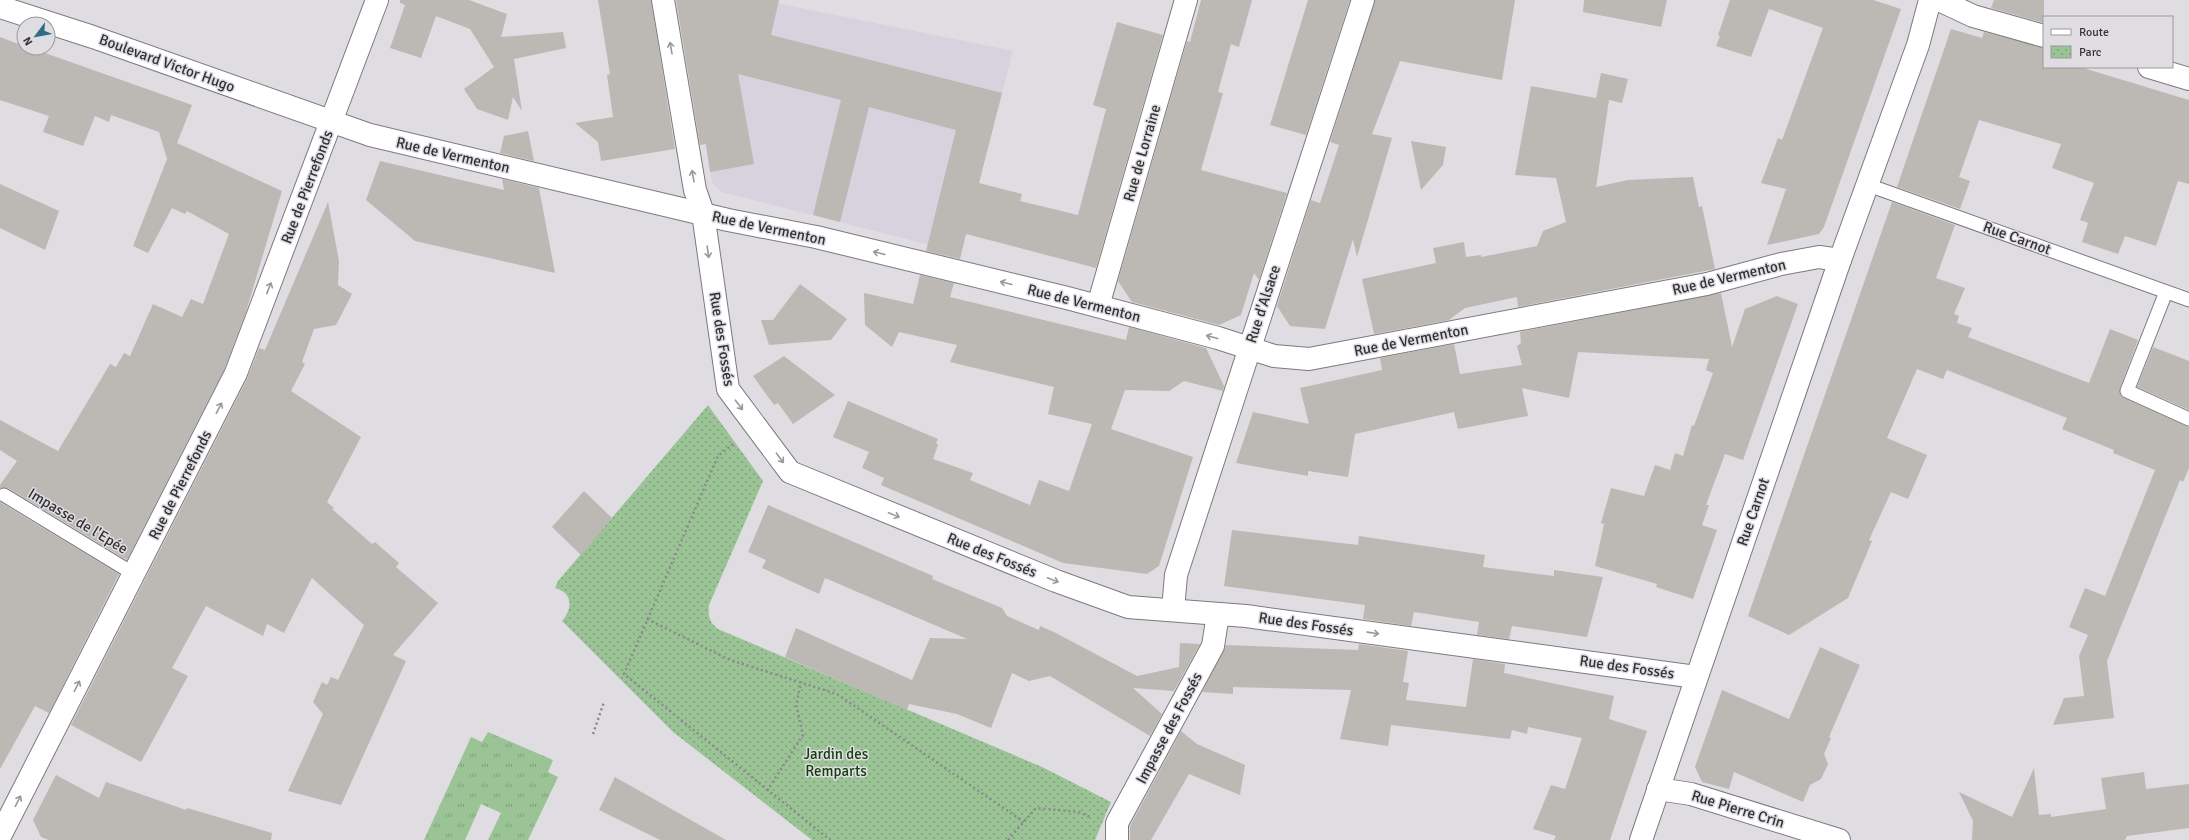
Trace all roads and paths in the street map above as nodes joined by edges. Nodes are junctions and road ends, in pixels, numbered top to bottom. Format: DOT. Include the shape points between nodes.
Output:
graph roads {
  1 [pos="377,0"];
  2 [pos="663,0"];
  3 [pos="1186,0"];
  4 [pos="1363,0"];
  5 [pos="1930,0"];
  6 [pos="1939,0"];
  7 [pos="0,7"];
  8 [pos="2043,36"];
  9 [pos="2152,68"];
  10 [pos="2189,79"];
  11 [pos="332,121"];
  12 [pos="1868,185"];
  13 [pos="703,213"];
  14 [pos="1840,260"];
  15 [pos="2166,292"];
  16 [pos="2189,300"];
  17 [pos="1098,306"];
  18 [pos="1249,348"];
  19 [pos="2189,419"];
  20 [pos="756,427"];
  21 [pos="4,495"];
  22 [pos="134,574"];
  23 [pos="1173,610"];
  24 [pos="1218,614"];
  25 [pos="647,619"];
  26 [pos="1696,677"];
  27 [pos="801,683"];
  28 [pos="604,702"];
  29 [pos="593,734"];
  30 [pos="1658,789"];
  31 [pos="767,791"];
  32 [pos="1096,820"];
  33 [pos="1024,822"];
  34 [pos="0,836"];
  35 [pos="830,840"];
  36 [pos="1008,840"];
  37 [pos="1117,840"];
  38 [pos="1641,840"];
  39 [pos="1840,840"];
  1 -- 11 [label="street, Rue de Pierrefonds"];
  13 -- 2 [label="street, Rue des Fossés, one-way" via="695,190"];
  3 -- 17 [label="street, Rue de Lorraine"];
  4 -- 18 [label="street, Rue d'Alsace"];
  5 -- 12 [label="street, Rue Carnot" via="1918,45"];
  6 -- 8 [label="street" via="1973,16"];
  7 -- 11 [label="street, Boulevard Victor Hugo" via="94,37"];
  9 -- 10 [label="street"];
  11 -- 13 [label="street, Rue de Vermenton" via="370,135"];
  22 -- 11 [label="street, Rue de Pierrefonds, one-way" via="236,373"];
  12 -- 14 [label="street, Rue Carnot"];
  12 -- 15 [label="lane, Rue Carnot"];
  17 -- 13 [label="street, Rue de Vermenton, one-way" via="816,237"];
  13 -- 20 [label="street, Rue des Fossés, one-way" via="728,389"];
  14 -- 18 [label="street, Rue de Vermenton" via="1819,257 1781,264 1706,284 1309,359 1274,356"];
  14 -- 26 [label="street, Rue Carnot"];
  15 -- 16 [label="lane, Rue Carnot"];
  15 -- 19 [label="lane" via="2127,391"];
  18 -- 17 [label="street, Rue de Vermenton, one-way"];
  18 -- 23 [label="street, Rue d'Alsace" via="1176,575"];
  20 -- 23 [label="street, Rue des Fossés, one-way" via="790,472 1056,581 1128,607"];
  20 -- 25 [label="path" via="718,456"];
  21 -- 22 [label="lane, Impasse de l'Epée"];
  34 -- 22 [label="street, Rue de Pierrefonds, one-way"];
  23 -- 24 [label="street, Rue des Fossés"];
  24 -- 26 [label="street, Rue des Fossés, one-way"];
  24 -- 37 [label="street, Impasse des Fossés" via="1213,646 1117,823"];
  25 -- 27 [label="path" via="730,660"];
  25 -- 31 [label="path" via="624,674"];
  26 -- 30 [label="street, Rue Carnot"];
  27 -- 31 [label="path" via="796,705 803,735"];
  27 -- 33 [label="path" via="837,694"];
  28 -- 29 [label="path"];
  30 -- 38 [label="street, Rue Carnot"];
  30 -- 39 [label="street, Rue Pierre Crin" via="1691,794"];
  31 -- 35 [label="path"];
  32 -- 33 [label="path" via="1079,812 1036,808"];
  33 -- 36 [label="path"];
}
